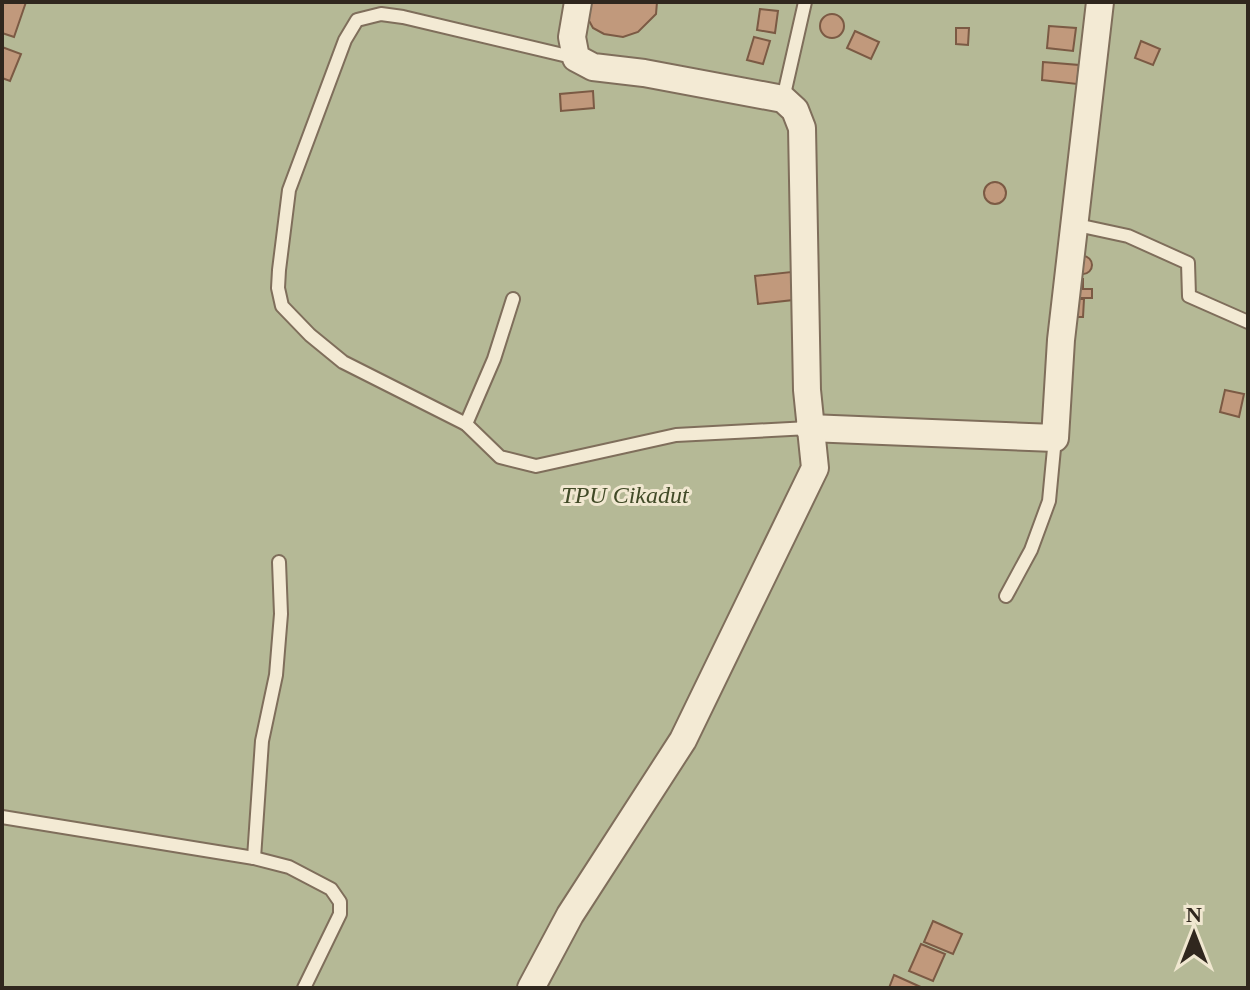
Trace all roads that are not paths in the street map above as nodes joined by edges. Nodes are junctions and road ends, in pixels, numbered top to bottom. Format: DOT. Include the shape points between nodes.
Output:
graph roads {
  1 [pos="578,2"];
  2 [pos="805,2"];
  3 [pos="1100,2"];
  4 [pos="576,58"];
  5 [pos="783,99"];
  6 [pos="1077,225"];
  7 [pos="513,299"];
  8 [pos="1248,322"];
  9 [pos="466,424"];
  10 [pos="809,428"];
  11 [pos="1055,438"];
  12 [pos="279,562"];
  13 [pos="1006,596"];
  14 [pos="2,817"];
  15 [pos="254,858"];
  16 [pos="304,988"];
  17 [pos="531,988"];
  1 -- 4 [label="street" via="572,37"];
  2 -- 5 [label="lane"];
  3 -- 6 [label="street"];
  4 -- 5 [label="street" via="593,67"];
  4 -- 9 [label="lane" via="403,17 381,14 357,20 289,190 278,288 282,306 343,362"];
  5 -- 10 [label="street" via="795,110 802,128"];
  6 -- 8 [label="lane" via="1128,236 1188,263 1189,296"];
  6 -- 11 [label="street" via="1061,340"];
  7 -- 9 [label="lane"];
  9 -- 10 [label="lane" via="500,457 536,466 676,435"];
  10 -- 11 [label="street"];
  10 -- 17 [label="street" via="815,468 728,651 683,740 578,902"];
  11 -- 13 [label="lane" via="1049,501"];
  12 -- 15 [label="lane" via="276,675 262,741"];
  14 -- 15 [label="lane"];
  15 -- 16 [label="lane" via="312,876 340,902 340,914"];
}
